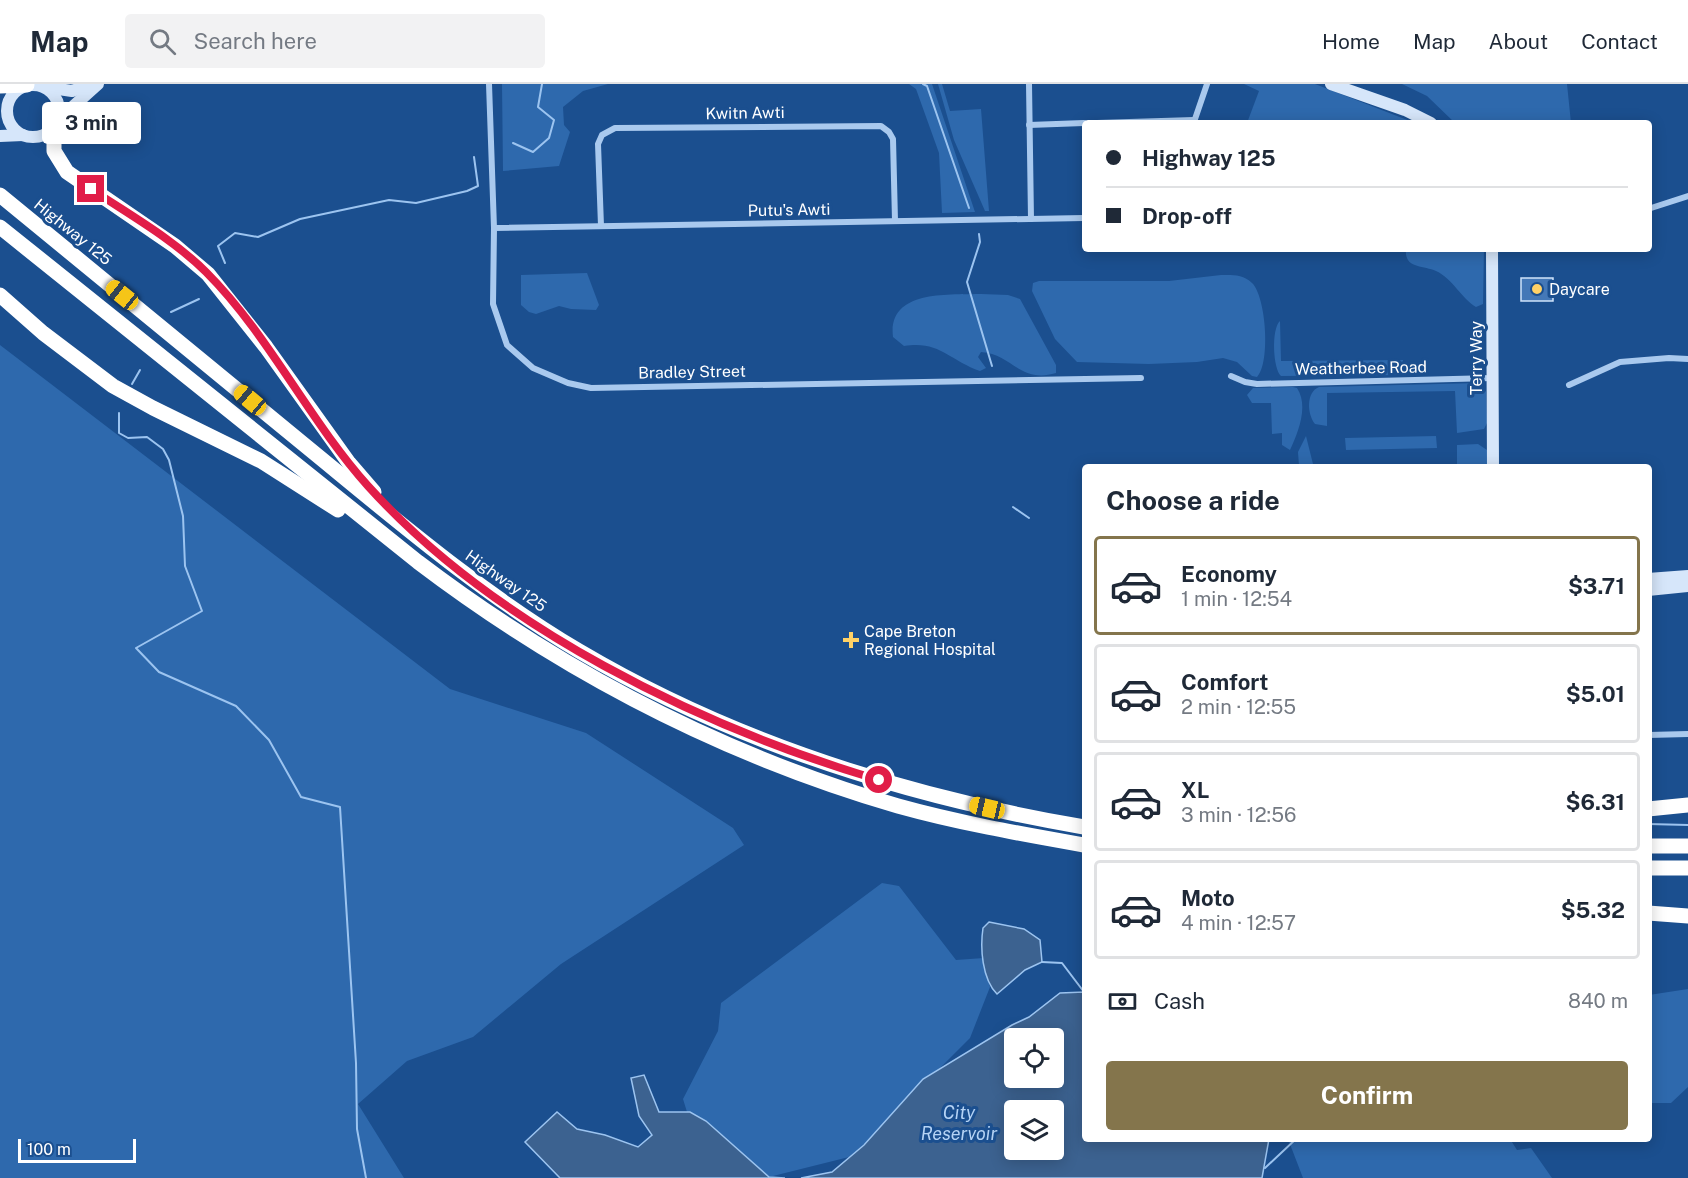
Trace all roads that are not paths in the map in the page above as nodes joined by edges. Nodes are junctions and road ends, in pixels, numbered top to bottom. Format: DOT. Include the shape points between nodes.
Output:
graph roads {
  1 [pos="92,84"];
  2 [pos="98,84"];
  3 [pos="489,84"];
  4 [pos="494,84"];
  5 [pos="1029,84"];
  6 [pos="1207,84"];
  7 [pos="1331,84"];
  8 [pos="27,85"];
  9 [pos="0,86"];
  10 [pos="44,87"];
  11 [pos="491,96"];
  12 [pos="9,101"];
  13 [pos="0,114"];
  14 [pos="1194,120"];
  15 [pos="1425,120"];
  16 [pos="56,123"];
  17 [pos="1082,123"];
  18 [pos="1029,125"];
  19 [pos="0,135"];
  20 [pos="23,135"];
  21 [pos="0,195"];
  22 [pos="1688,196"];
  23 [pos="1652,208"];
  24 [pos="1082,218"];
  25 [pos="1031,219"];
  26 [pos="895,221"];
  27 [pos="601,226"];
  28 [pos="0,227"];
  29 [pos="494,228"];
  30 [pos="1492,252"];
  31 [pos="0,295"];
  32 [pos="1688,359"];
  33 [pos="1231,376"];
  34 [pos="1141,378"];
  35 [pos="1493,378"];
  36 [pos="1569,385"];
  37 [pos="1493,464"];
  38 [pos="434,551"];
  39 [pos="418,562"];
  40 [pos="1688,576"];
  41 [pos="1652,579"];
  42 [pos="1688,586"];
  43 [pos="1652,590"];
  44 [pos="1688,734"];
  45 [pos="1652,735"];
  46 [pos="1688,804"];
  47 [pos="1652,808"];
  48 [pos="1082,827"];
  49 [pos="1082,845"];
  50 [pos="1652,846"];
  51 [pos="1688,846"];
  52 [pos="1652,868"];
  53 [pos="1688,868"];
  54 [pos="1652,913"];
  55 [pos="1688,916"];
  1 -- 10 [label="street" via="72,91"];
  2 -- 16 [label="street"];
  3 -- 11 [label="street, Bradley Street"];
  4 -- 11 [label="street, Bradley Street"];
  5 -- 18 [label="street"];
  6 -- 14 [label="street"];
  7 -- 15 [label="street"];
  8 -- 9 [label="highway"];
  8 -- 10 [label="street"];
  8 -- 12 [label="street"];
  10 -- 16 [label="street" via="57,100"];
  11 -- 29 [label="street, Bradley Street"];
  12 -- 13 [label="street"];
  12 -- 20 [label="street" via="11,125"];
  16 -- 20 [label="street" via="43,135"];
  16 -- 38 [label="highway" via="54,152 67,172 175,246 208,274 260,338 349,463"];
  17 -- 18 [label="street"];
  18 -- 25 [label="street"];
  19 -- 20 [label="street"];
  21 -- 38 [label="highway, Highway 125"];
  22 -- 23 [label="street"];
  24 -- 25 [label="street, Putu's Awti"];
  25 -- 26 [label="street, Putu's Awti"];
  26 -- 27 [label="street, Putu's Awti"];
  26 -- 27 [label="street, Kwitn Awti" via="893,139 881,126 615,128 602,135 598,144"];
  27 -- 29 [label="street, Putu's Awti"];
  28 -- 39 [label="highway"];
  29 -- 34 [label="street, Bradley Street" via="494,304 507,345 532,368 568,383 591,388"];
  30 -- 35 [label="street, Terry Way"];
  31 -- 39 [label="highway" via="113,386 261,461"];
  32 -- 36 [label="street" via="1620,362"];
  33 -- 35 [label="street, Weatherbee Road" via="1257,384"];
  35 -- 37 [label="street, Terry Way"];
  38 -- 48 [label="highway, Highway 125" via="507,605 579,651 741,730 844,769 915,790"];
  39 -- 49 [label="highway" via="565,662 628,698 723,742 831,785 906,808"];
  40 -- 41 [label="street"];
  42 -- 43 [label="street"];
  44 -- 45 [label="street"];
  46 -- 47 [label="highway"];
  50 -- 51 [label="highway"];
  52 -- 53 [label="highway"];
  54 -- 55 [label="highway"];
}
